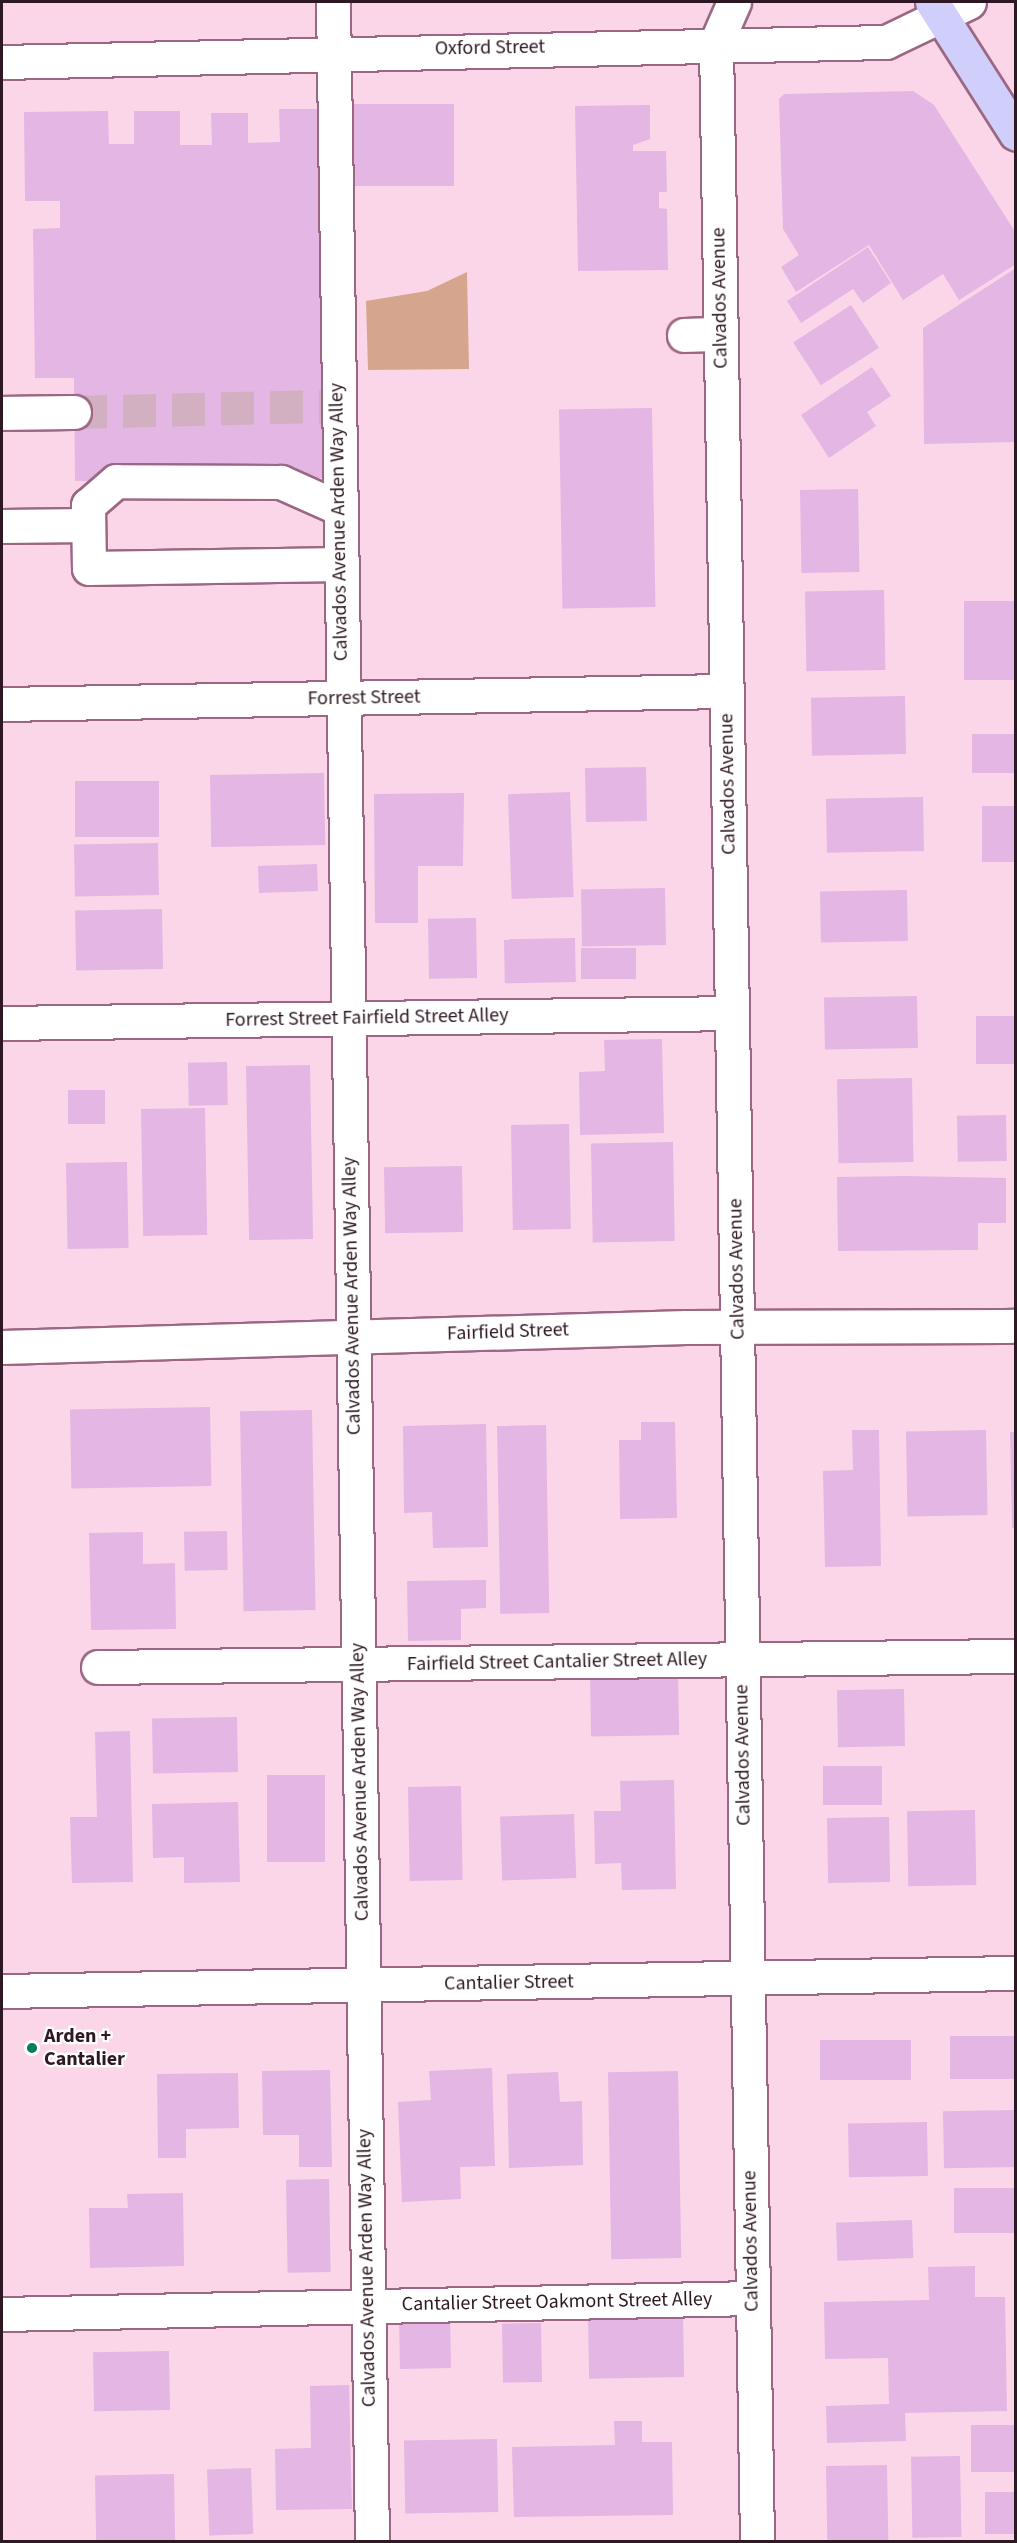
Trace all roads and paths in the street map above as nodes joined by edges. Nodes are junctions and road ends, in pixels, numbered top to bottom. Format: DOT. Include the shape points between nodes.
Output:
graph roads {
  1 [pos="333,2"];
  2 [pos="734,2"];
  3 [pos="947,6"];
  4 [pos="716,43"];
  5 [pos="334,51"];
  6 [pos="2,62"];
  7 [pos="1016,134"];
  8 [pos="720,334"];
  9 [pos="684,335"];
  10 [pos="74,412"];
  11 [pos="2,413"];
  12 [pos="339,508"];
  13 [pos="88,525"];
  14 [pos="2,526"];
  15 [pos="340,564"];
  16 [pos="727,691"];
  17 [pos="341,698"];
  18 [pos="2,704"];
  19 [pos="732,1013"];
  20 [pos="347,1018"];
  21 [pos="2,1023"];
  22 [pos="738,1326"];
  23 [pos="1016,1326"];
  24 [pos="352,1337"];
  25 [pos="2,1347"];
  26 [pos="1016,1656"];
  27 [pos="741,1659"];
  28 [pos="357,1666"];
  29 [pos="98,1667"];
  30 [pos="1016,1973"];
  31 [pos="746,1978"];
  32 [pos="363,1985"];
  33 [pos="2,1991"];
  34 [pos="752,2298"];
  35 [pos="368,2307"];
  36 [pos="2,2314"];
  37 [pos="372,2541"];
  38 [pos="757,2541"];
  1 -- 5 [label="street, Calvados Avenue Arden Way Alley"];
  2 -- 4 [label="street, Calvados Avenue"];
  3 -- 4 [label="street, Oxford Street" via="886,42"];
  3 -- 7 [label="main road"];
  4 -- 5 [label="street, Oxford Street"];
  4 -- 8 [label="street, Calvados Avenue"];
  5 -- 6 [label="street, Oxford Street"];
  5 -- 12 [label="street, Calvados Avenue Arden Way Alley" via="331,406"];
  8 -- 9 [label="street"];
  8 -- 16 [label="street, Calvados Avenue"];
  10 -- 11 [label="street"];
  12 -- 13 [label="street" via="281,482 116,481 88,505"];
  12 -- 15 [label="street, Calvados Avenue Arden Way Alley"];
  13 -- 14 [label="street"];
  13 -- 15 [label="street" via="89,568"];
  15 -- 17 [label="street, Calvados Avenue Arden Way Alley"];
  16 -- 17 [label="street, Forrest Street"];
  16 -- 19 [label="street, Calvados Avenue"];
  17 -- 18 [label="street, Forrest Street"];
  17 -- 20 [label="street, Calvados Avenue Arden Way Alley"];
  19 -- 20 [label="street, Forrest Street Fairfield Street Alley"];
  19 -- 22 [label="street, Calvados Avenue"];
  20 -- 21 [label="street, Forrest Street Fairfield Street Alley"];
  20 -- 24 [label="street, Calvados Avenue Arden Way Alley"];
  22 -- 23 [label="street, Fairfield Street"];
  22 -- 24 [label="street, Fairfield Street"];
  22 -- 27 [label="street, Calvados Avenue"];
  24 -- 25 [label="street, Fairfield Street"];
  24 -- 28 [label="street, Calvados Avenue Arden Way Alley"];
  26 -- 27 [label="street, Fairfield Street Cantalier Street Alley"];
  27 -- 28 [label="street, Fairfield Street Cantalier Street Alley"];
  27 -- 31 [label="street, Calvados Avenue"];
  28 -- 29 [label="street, Fairfield Street Cantalier Street Alley"];
  28 -- 32 [label="street, Calvados Avenue Arden Way Alley"];
  30 -- 31 [label="street, Cantalier Street"];
  31 -- 32 [label="street, Cantalier Street"];
  31 -- 34 [label="street, Calvados Avenue"];
  32 -- 33 [label="street, Cantalier Street"];
  32 -- 35 [label="street, Calvados Avenue Arden Way Alley"];
  34 -- 35 [label="street, Cantalier Street Oakmont Street Alley"];
  34 -- 38 [label="street, Calvados Avenue"];
  35 -- 36 [label="street, Cantalier Street Oakmont Street Alley"];
  35 -- 37 [label="street, Calvados Avenue Arden Way Alley"];
}
